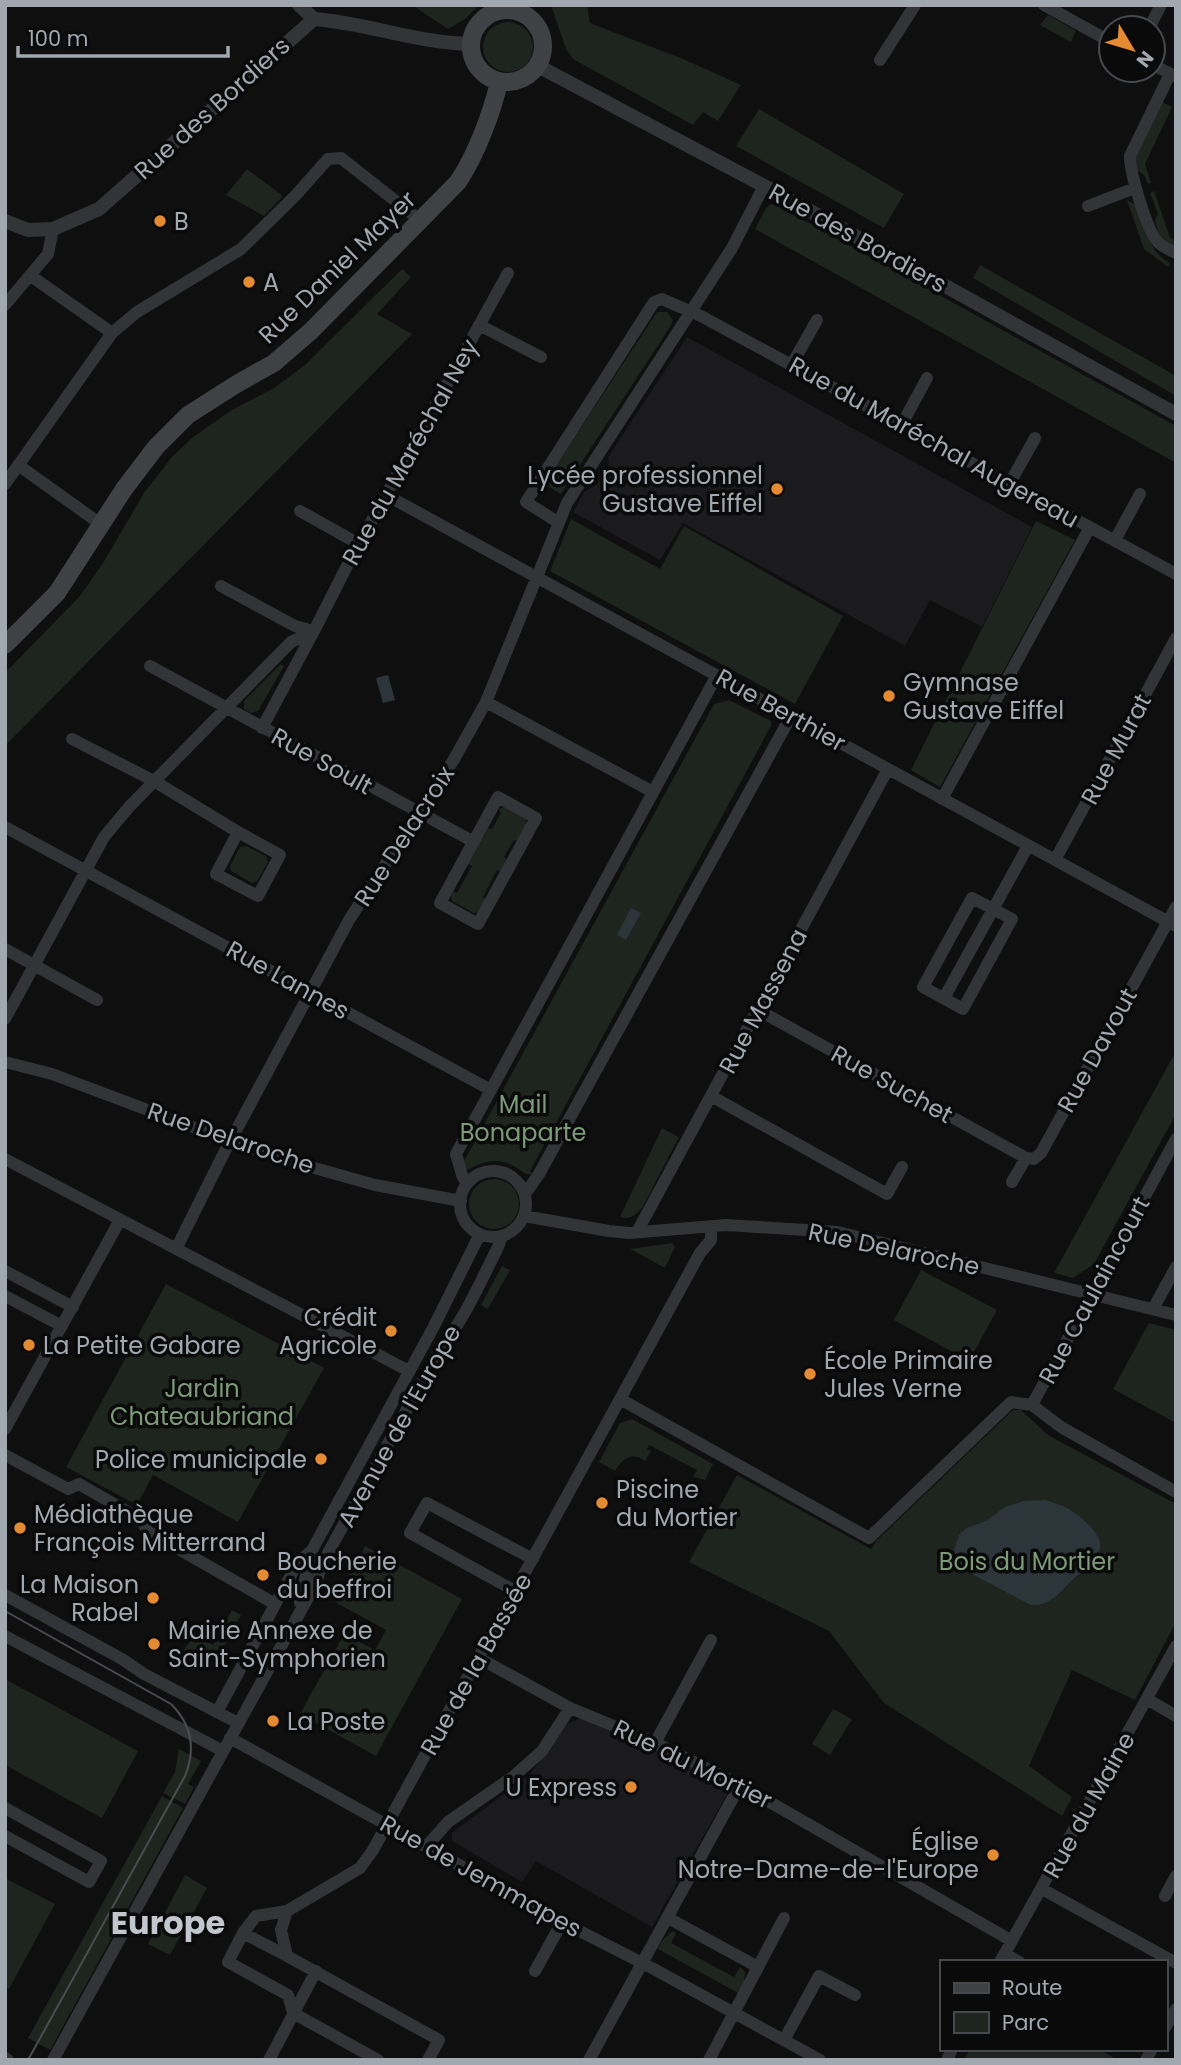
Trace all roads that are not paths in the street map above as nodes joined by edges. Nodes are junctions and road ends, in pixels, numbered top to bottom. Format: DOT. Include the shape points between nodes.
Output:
graph roads {
  1 [pos="299,5"];
  2 [pos="915,5"];
  3 [pos="1044,5"];
  4 [pos="521,8"];
  5 [pos="314,19"];
  6 [pos="1097,34"];
  7 [pos="470,44"];
  8 [pos="880,60"];
  9 [pos="538,66"];
  10 [pos="1173,75"];
  11 [pos="499,82"];
  12 [pos="764,186"];
  13 [pos="1135,188"];
  14 [pos="1088,206"];
  15 [pos="5,221"];
  16 [pos="421,221"];
  17 [pos="53,229"];
  18 [pos="1176,253"];
  19 [pos="508,273"];
  20 [pos="31,276"];
  21 [pos="5,305"];
  22 [pos="692,311"];
  23 [pos="817,320"];
  24 [pos="480,326"];
  25 [pos="112,333"];
  26 [pos="541,358"];
  27 [pos="792,364"];
  28 [pos="927,378"];
  29 [pos="1176,414"];
  30 [pos="902,424"];
  31 [pos="1035,438"];
  32 [pos="18,465"];
  33 [pos="1010,483"];
  34 [pos="5,484"];
  35 [pos="1139,494"];
  36 [pos="386,495"];
  37 [pos="300,511"];
  38 [pos="559,523"];
  39 [pos="102,525"];
  40 [pos="1090,527"];
  41 [pos="1115,540"];
  42 [pos="359,544"];
  43 [pos="1176,573"];
  44 [pos="537,577"];
  45 [pos="221,586"];
  46 [pos="314,631"];
  47 [pos="1176,638"];
  48 [pos="5,645"];
  49 [pos="150,666"];
  50 [pos="717,675"];
  51 [pos="485,702"];
  52 [pos="225,708"];
  53 [pos="790,716"];
  54 [pos="262,728"];
  55 [pos="72,739"];
  56 [pos="888,769"];
  57 [pos="154,781"];
  58 [pos="653,792"];
  59 [pos="942,799"];
  60 [pos="419,814"];
  61 [pos="5,827"];
  62 [pos="239,832"];
  63 [pos="474,842"];
  64 [pos="1028,846"];
  65 [pos="1055,860"];
  66 [pos="86,870"];
  67 [pos="1176,907"];
  68 [pos="993,909"];
  69 [pos="1172,924"];
  70 [pos="5,949"];
  71 [pos="35,965"];
  72 [pos="309,991"];
  73 [pos="944,998"];
  74 [pos="97,1000"];
  75 [pos="758,1010"];
  76 [pos="5,1019"];
  77 [pos="5,1062"];
  78 [pos="491,1090"];
  79 [pos="711,1097"];
  80 [pos="1176,1139"];
  81 [pos="230,1141"];
  82 [pos="1026,1158"];
  83 [pos="5,1159"];
  84 [pos="902,1167"];
  85 [pos="1012,1182"];
  86 [pos="467,1184"];
  87 [pos="525,1194"];
  88 [pos="461,1201"];
  89 [pos="524,1216"];
  90 [pos="120,1220"];
  91 [pos="711,1227"];
  92 [pos="638,1232"];
  93 [pos="480,1234"];
  94 [pos="502,1236"];
  95 [pos="176,1249"];
  96 [pos="1176,1268"];
  97 [pos="5,1271"];
  98 [pos="1091,1294"];
  99 [pos="5,1296"];
  100 [pos="73,1307"];
  101 [pos="1153,1309"];
  102 [pos="1176,1315"];
  103 [pos="62,1326"];
  104 [pos="409,1371"];
  105 [pos="620,1399"];
  106 [pos="1032,1405"];
  107 [pos="5,1429"];
  108 [pos="5,1455"];
  109 [pos="1176,1492"];
  110 [pos="311,1552"];
  111 [pos="533,1559"];
  112 [pos="515,1591"];
  113 [pos="5,1595"];
  114 [pos="275,1604"];
  115 [pos="297,1616"];
  116 [pos="5,1636"];
  117 [pos="711,1640"];
  118 [pos="1176,1646"];
  119 [pos="479,1658"];
  120 [pos="1147,1699"];
  121 [pos="570,1709"];
  122 [pos="217,1712"];
  123 [pos="1176,1716"];
  124 [pos="238,1723"];
  125 [pos="230,1738"];
  126 [pos="655,1743"];
  127 [pos="223,1752"];
  128 [pos="740,1785"];
  129 [pos="5,1808"];
  130 [pos="388,1825"];
  131 [pos="5,1836"];
  132 [pos="426,1847"];
  133 [pos="1176,1877"];
  134 [pos="1042,1889"];
  135 [pos="1165,1896"];
  136 [pos="287,1911"];
  137 [pos="668,1918"];
  138 [pos="785,1918"];
  139 [pos="562,1922"];
  140 [pos="243,1933"];
  141 [pos="1012,1941"];
  142 [pos="287,1956"];
  143 [pos="1002,1958"];
  144 [pos="1176,1963"];
  145 [pos="643,1964"];
  146 [pos="758,1967"];
  147 [pos="316,1971"];
  148 [pos="535,1971"];
  149 [pos="855,1996"];
  150 [pos="1176,2009"];
  151 [pos="734,2012"];
  152 [pos="293,2013"];
  153 [pos="1167,2025"];
  154 [pos="784,2040"];
  155 [pos="53,2060"];
  156 [pos="269,2060"];
  157 [pos="379,2060"];
  158 [pos="428,2060"];
  159 [pos="589,2060"];
  160 [pos="709,2060"];
  161 [pos="820,2060"];
  1 -- 5 [label="street"];
  2 -- 8 [label="street"];
  3 -- 6 [label="street"];
  4 -- 7 [label="main road" via="486,15 472,33"];
  4 -- 9 [label="main road" via="542,34"];
  5 -- 7 [label="street, Rue des Bordiers"];
  5 -- 17 [label="street, Rue des Bordiers" via="99,209"];
  7 -- 11 [label="main road" via="478,69"];
  9 -- 11 [label="main road" via="521,80"];
  9 -- 12 [label="street, Rue des Bordiers"];
  10 -- 13 [label="street" via="1130,156"];
  11 -- 16 [label="main road, Rue Daniel Mayer" via="466,170"];
  12 -- 22 [label="street, Rue Delacroix"];
  12 -- 29 [label="street, Rue des Bordiers"];
  13 -- 14 [label="street"];
  13 -- 18 [label="street" via="1157,242"];
  15 -- 17 [label="street, Rue des Bordiers" via="28,230"];
  16 -- 25 [label="street" via="341,158 328,159 241,249 137,312"];
  16 -- 39 [label="main road, Rue Daniel Mayer" via="274,363 188,415 156,447"];
  17 -- 20 [label="street" via="48,254"];
  19 -- 24 [label="street, Rue du Maréchal Ney"];
  20 -- 21 [label="street"];
  20 -- 25 [label="street"];
  22 -- 27 [label="street, Rue du Maréchal Augereau"];
  22 -- 38 [label="street, Rue Delacroix" via="567,503"];
  22 -- 38 [label="street" via="662,299 653,302 526,502"];
  23 -- 27 [label="street"];
  24 -- 26 [label="street"];
  24 -- 36 [label="street, Rue du Maréchal Ney"];
  25 -- 32 [label="street"];
  27 -- 30 [label="street, Rue du Maréchal Augereau"];
  28 -- 30 [label="street"];
  30 -- 33 [label="street, Rue du Maréchal Augereau"];
  31 -- 33 [label="street"];
  32 -- 34 [label="street"];
  32 -- 39 [label="street"];
  33 -- 40 [label="street, Rue du Maréchal Augereau"];
  35 -- 41 [label="street"];
  36 -- 42 [label="street, Rue du Maréchal Ney"];
  36 -- 44 [label="street, Rue Berthier"];
  37 -- 42 [label="street"];
  38 -- 44 [label="street, Rue Delacroix"];
  39 -- 48 [label="main road, Rue Daniel Mayer" via="57,593"];
  40 -- 41 [label="street, Rue du Maréchal Augereau"];
  40 -- 59 [label="street"];
  41 -- 43 [label="street, Rue du Maréchal Augereau"];
  42 -- 46 [label="street, Rue du Maréchal Ney"];
  44 -- 50 [label="street, Rue Berthier"];
  44 -- 51 [label="street, Rue Delacroix"];
  45 -- 46 [label="street" via="295,626"];
  46 -- 52 [label="street" via="291,642"];
  46 -- 54 [label="street, Rue du Maréchal Ney"];
  47 -- 65 [label="street, Rue Murat"];
  49 -- 52 [label="street, Rue Soult"];
  50 -- 53 [label="street, Rue Berthier"];
  50 -- 58 [label="street"];
  51 -- 58 [label="street"];
  51 -- 60 [label="street, Rue Delacroix"];
  52 -- 54 [label="street, Rue Soult"];
  52 -- 57 [label="street"];
  53 -- 56 [label="street, Rue Berthier"];
  53 -- 87 [label="street"];
  54 -- 60 [label="street, Rue Soult"];
  55 -- 57 [label="street"];
  56 -- 59 [label="street, Rue Berthier"];
  56 -- 75 [label="street, Rue Massena"];
  57 -- 62 [label="street"];
  57 -- 66 [label="street" via="104,837"];
  58 -- 78 [label="street"];
  59 -- 64 [label="street, Rue Berthier"];
  60 -- 63 [label="street, Rue Soult"];
  60 -- 72 [label="street, Rue Delacroix" via="349,920"];
  61 -- 66 [label="street, Rue Lannes"];
  62 -- 62 [label="street" via="216,874 258,896 280,855"];
  63 -- 63 [label="street" via="440,903 478,924 536,818 498,797"];
  64 -- 65 [label="street, Rue Berthier"];
  64 -- 68 [label="street"];
  65 -- 69 [label="street, Rue Berthier"];
  66 -- 71 [label="street"];
  66 -- 72 [label="street, Rue Lannes"];
  67 -- 69 [label="street, Rue Davout"];
  68 -- 73 [label="street"];
  68 -- 73 [label="street" via="1012,919 963,1009"];
  68 -- 73 [label="street" via="972,898 929,976 923,987"];
  69 -- 82 [label="street, Rue Davout" via="1041,1153"];
  70 -- 71 [label="street"];
  71 -- 74 [label="street"];
  71 -- 76 [label="street"];
  72 -- 78 [label="street, Rue Lannes"];
  72 -- 81 [label="street, Rue Delacroix"];
  75 -- 79 [label="street, Rue Massena"];
  75 -- 82 [label="street, Rue Suchet"];
  77 -- 81 [label="street, Rue Delaroche" via="52,1073"];
  78 -- 86 [label="street" via="456,1154"];
  79 -- 84 [label="street" via="887,1194"];
  79 -- 92 [label="street, Rue Massena"];
  80 -- 98 [label="street, Rue Caulaincourt"];
  81 -- 88 [label="street, Rue Delaroche" via="375,1185"];
  81 -- 95 [label="street, Rue Delacroix"];
  82 -- 85 [label="street, Rue Davout"];
  83 -- 90 [label="street"];
  86 -- 87 [label="street" via="484,1172 505,1173"];
  86 -- 88 [label="street"];
  87 -- 89 [label="street"];
  88 -- 93 [label="street" via="465,1221"];
  89 -- 92 [label="street, Rue Delaroche"];
  89 -- 94 [label="street" via="512,1232"];
  90 -- 95 [label="street"];
  90 -- 100 [label="street"];
  91 -- 92 [label="street, Rue Delaroche"];
  91 -- 98 [label="street, Rue Delaroche" via="838,1233"];
  91 -- 105 [label="street, Rue de la Bassée" via="711,1240"];
  93 -- 94 [label="street"];
  93 -- 104 [label="street, Avenue de l'Europe"];
  94 -- 115 [label="street, Avenue de l'Europe"];
  95 -- 104 [label="street"];
  96 -- 101 [label="street"];
  97 -- 100 [label="street"];
  98 -- 101 [label="street, Rue Delaroche"];
  98 -- 106 [label="street, Rue Caulaincourt"];
  99 -- 103 [label="street"];
  100 -- 103 [label="street"];
  101 -- 102 [label="street, Rue Delaroche"];
  103 -- 107 [label="street"];
  104 -- 110 [label="street, Avenue de l'Europe"];
  105 -- 106 [label="street" via="869,1538 1011,1402"];
  105 -- 111 [label="street, Rue de la Bassée"];
  106 -- 109 [label="street" via="1061,1427"];
  108 -- 114 [label="street" via="68,1489 79,1484 142,1520 147,1531"];
  110 -- 114 [label="street, Avenue de l'Europe" via="297,1564"];
  110 -- 115 [label="street, Avenue de l'Europe"];
  111 -- 112 [label="street, Rue de la Bassée"];
  111 -- 112 [label="street" via="426,1503 410,1533"];
  112 -- 119 [label="street, Rue de la Bassée"];
  113 -- 122 [label="street"];
  114 -- 122 [label="street, Avenue de l'Europe"];
  115 -- 124 [label="street, Avenue de l'Europe"];
  116 -- 127 [label="street"];
  117 -- 126 [label="street"];
  118 -- 120 [label="street, Rue du Maine"];
  119 -- 121 [label="street, Rue du Mortier"];
  119 -- 130 [label="street, Rue de la Bassée"];
  120 -- 123 [label="street"];
  120 -- 134 [label="street, Rue du Maine"];
  121 -- 126 [label="street, Rue du Mortier"];
  121 -- 132 [label="street" via="542,1751 448,1822"];
  122 -- 124 [label="street"];
  124 -- 125 [label="street, Avenue de l'Europe"];
  125 -- 127 [label="street, Avenue de l'Europe"];
  125 -- 130 [label="street, Rue de Jemmapes"];
  126 -- 128 [label="street, Rue du Mortier"];
  127 -- 155 [label="street, Avenue de l'Europe"];
  128 -- 137 [label="street"];
  128 -- 141 [label="street, Rue du Mortier"];
  129 -- 131 [label="street" via="101,1860 89,1882"];
  130 -- 132 [label="street, Rue de Jemmapes"];
  130 -- 136 [label="street, Rue de la Bassée" via="360,1868"];
  132 -- 139 [label="street, Rue de Jemmapes"];
  133 -- 135 [label="street"];
  134 -- 141 [label="street, Rue du Maine"];
  134 -- 144 [label="street"];
  136 -- 140 [label="street, Rue de la Bassée" via="257,1916"];
  136 -- 142 [label="street" via="281,1930"];
  137 -- 145 [label="street"];
  137 -- 146 [label="street"];
  138 -- 146 [label="street"];
  139 -- 145 [label="street, Rue de Jemmapes"];
  139 -- 148 [label="street"];
  140 -- 142 [label="street"];
  140 -- 152 [label="street" via="228,1962 288,1995"];
  141 -- 143 [label="street, Rue du Maine"];
  142 -- 147 [label="street"];
  145 -- 151 [label="street, Rue de Jemmapes"];
  145 -- 159 [label="street"];
  146 -- 151 [label="street"];
  147 -- 152 [label="street"];
  147 -- 158 [label="street" via="439,2040"];
  149 -- 154 [label="street" via="819,1976"];
  150 -- 153 [label="street"];
  151 -- 154 [label="street, Rue de Jemmapes"];
  151 -- 160 [label="street"];
  152 -- 156 [label="street"];
  152 -- 157 [label="street"];
  154 -- 161 [label="street, Rue de Jemmapes"];
}
